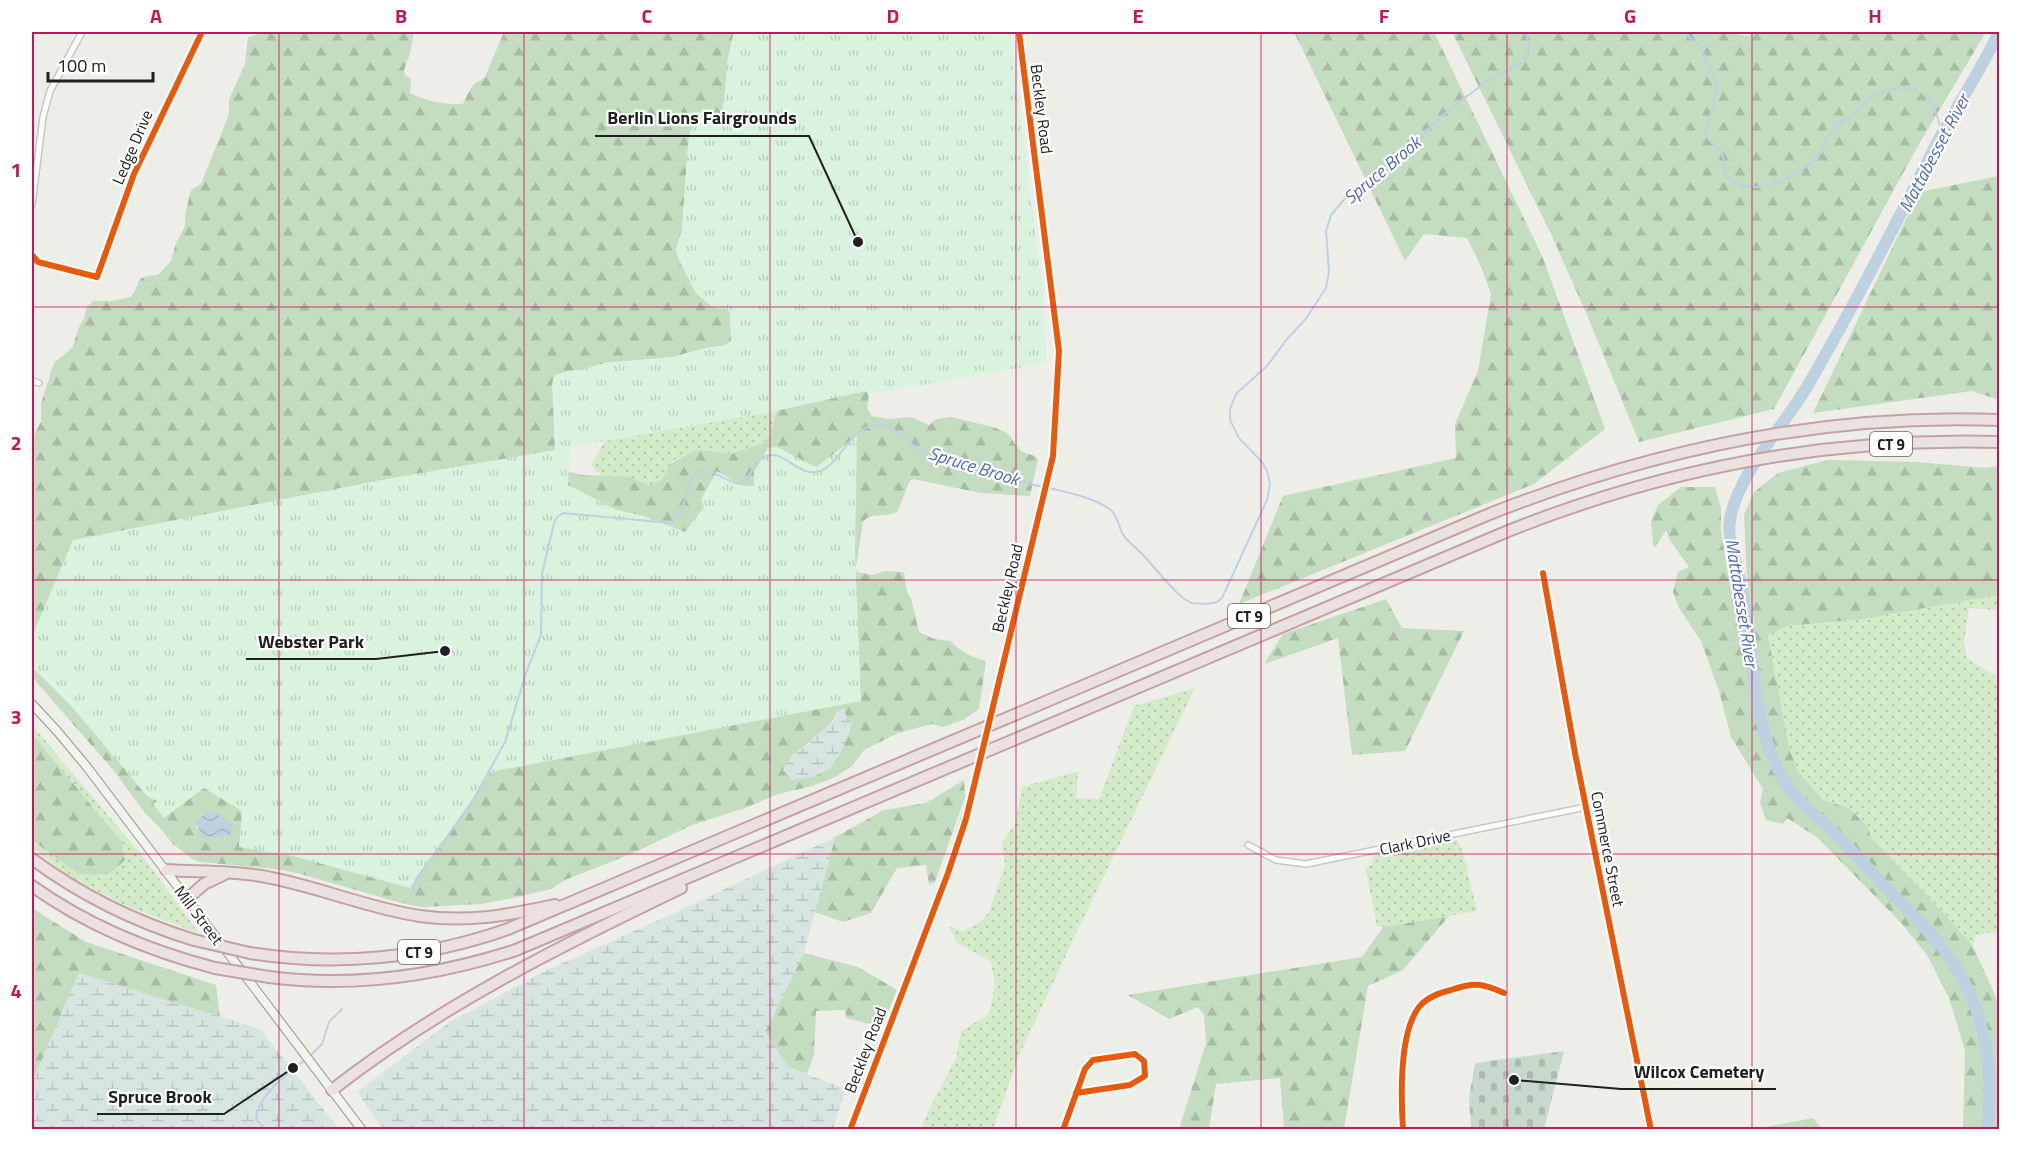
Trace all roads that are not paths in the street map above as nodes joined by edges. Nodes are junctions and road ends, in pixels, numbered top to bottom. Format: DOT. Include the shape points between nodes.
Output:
graph roads {
  1 [pos="82,32"];
  2 [pos="202,32"];
  3 [pos="1019,32"];
  4 [pos="32,205"];
  5 [pos="32,255"];
  6 [pos="32,381"];
  7 [pos="39,383"];
  8 [pos="2000,420"];
  9 [pos="2000,442"];
  10 [pos="1544,573"];
  11 [pos="32,704"];
  12 [pos="1586,807"];
  13 [pos="1248,845"];
  14 [pos="32,859"];
  15 [pos="165,870"];
  16 [pos="706,870"];
  17 [pos="229,873"];
  18 [pos="32,888"];
  19 [pos="187,898"];
  20 [pos="579,900"];
  21 [pos="1504,993"];
  22 [pos="332,1090"];
  23 [pos="1076,1093"];
  24 [pos="362,1130"];
  25 [pos="850,1130"];
  26 [pos="1063,1130"];
  27 [pos="1403,1130"];
  28 [pos="1651,1130"];
  1 -- 4 [label="street" via="50,91"];
  2 -- 5 [label="street, Ledge Drive" via="134,174 97,277 38,262"];
  3 -- 25 [label="street, Beckley Road, bridge" via="1059,351 1053,456 966,819"];
  6 -- 7 [label="street"];
  8 -- 20 [label="highway, CT 9" via="1888,422 1797,431 1623,468 1515,505"];
  9 -- 16 [label="highway, CT 9" via="1903,443 1782,454 1619,492 1509,530"];
  10 -- 12 [label="street, Commerce Street"];
  11 -- 15 [label="main road, Mill Street" via="87,767"];
  12 -- 13 [label="street, Clark Drive" via="1306,864 1276,860"];
  12 -- 28 [label="street, Commerce Street"];
  14 -- 20 [label="highway, CT 9, bridge" via="95,899 148,924 194,940 289,957 345,959 423,952 497,933"];
  15 -- 17 [label="highway"];
  15 -- 19 [label="main road, Mill Street"];
  16 -- 18 [label="highway, CT 9, bridge" via="526,946 462,966 368,980 269,977 215,968 121,936"];
  16 -- 22 [label="highway" via="690,884 450,1007"];
  17 -- 19 [label="highway" via="204,884"];
  17 -- 20 [label="highway" via="272,878 397,911 442,918 495,917"];
  19 -- 22 [label="main road, Mill Street"];
  21 -- 27 [label="street" via="1472,984 1431,996 1420,1006 1411,1019 1403,1062"];
  22 -- 24 [label="main road, Mill Street"];
  23 -- 23 [label="street" via="1130,1084 1145,1076 1144,1061 1135,1054 1093,1060 1084,1069"];
  23 -- 26 [label="street"];
}
